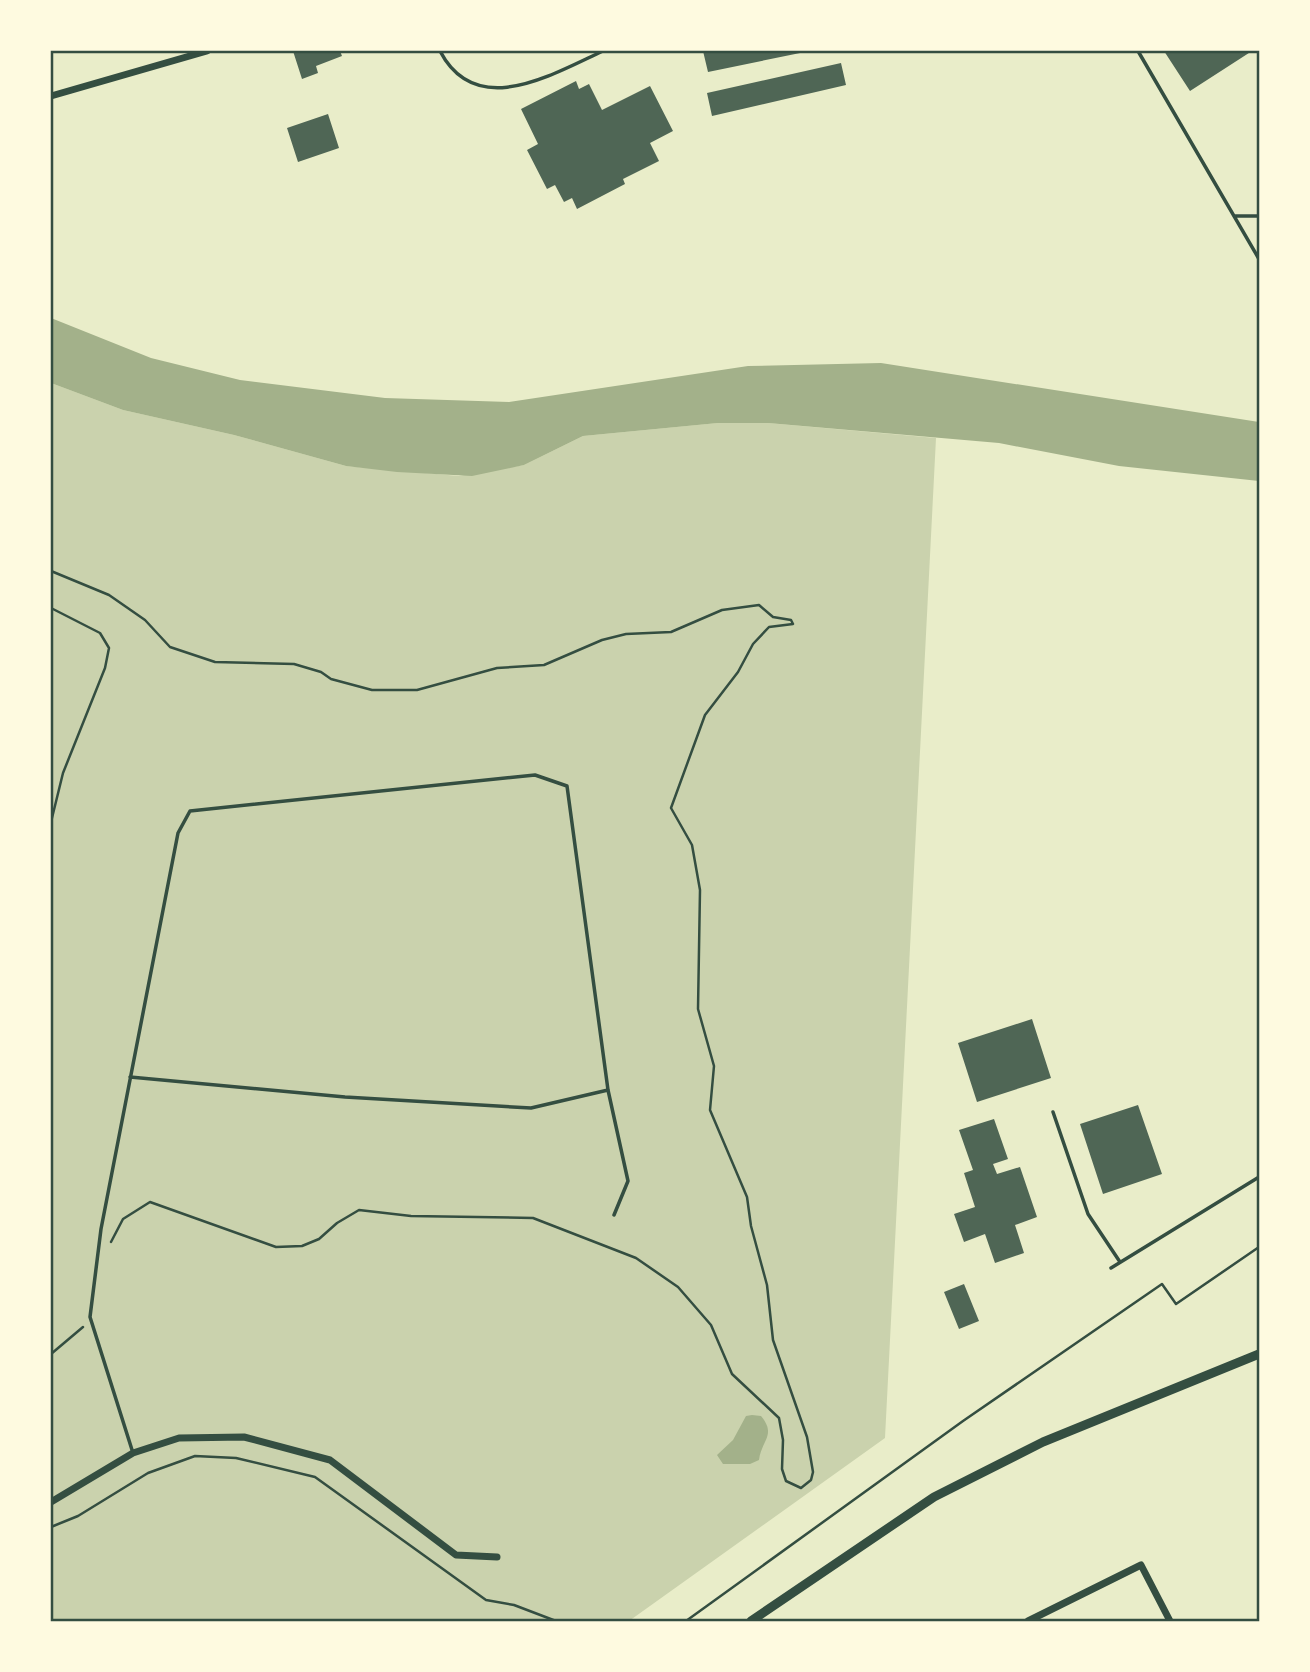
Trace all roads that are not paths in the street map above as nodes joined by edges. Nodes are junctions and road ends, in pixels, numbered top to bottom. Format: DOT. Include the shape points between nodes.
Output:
graph roads {
  1 [pos="206,51"];
  2 [pos="440,51"];
  3 [pos="603,51"];
  4 [pos="1138,51"];
  5 [pos="51,96"];
  6 [pos="1234,216"];
  7 [pos="1259,216"];
  8 [pos="1259,259"];
  9 [pos="130,1077"];
  10 [pos="608,1090"];
  11 [pos="1052,1112"];
  12 [pos="1259,1177"];
  13 [pos="614,1215"];
  14 [pos="1120,1263"];
  15 [pos="1111,1268"];
  16 [pos="1259,1354"];
  17 [pos="133,1452"];
  18 [pos="51,1502"];
  19 [pos="497,1557"];
  20 [pos="751,1621"];
  21 [pos="1028,1621"];
  22 [pos="1170,1621"];
  1 -- 5 [label="street"];
  2 -- 3 [label="lane" via="461,79 491,89 510,88 556,73"];
  4 -- 6 [label="lane"];
  6 -- 7 [label="lane"];
  6 -- 8 [label="lane"];
  9 -- 10 [label="lane" via="531,1108"];
  9 -- 10 [label="lane" via="178,833 190,811 535,775 567,786"];
  9 -- 17 [label="lane" via="101,1229 90,1317"];
  10 -- 13 [label="lane" via="628,1181"];
  11 -- 14 [label="lane" via="1088,1214"];
  12 -- 14 [label="lane"];
  14 -- 15 [label="lane"];
  16 -- 20 [label="street" via="1043,1441 934,1497"];
  17 -- 18 [label="street"];
  17 -- 19 [label="street" via="178,1438 244,1437 330,1460 456,1555"];
  21 -- 22 [label="street" via="1141,1565"];
}
